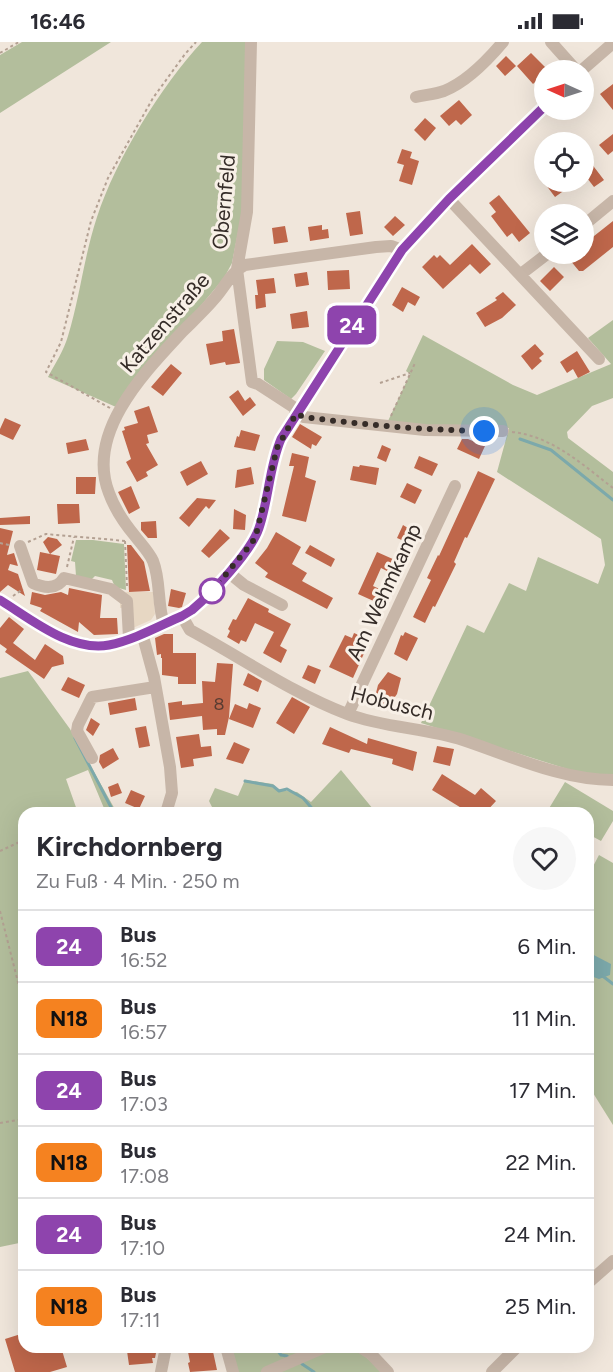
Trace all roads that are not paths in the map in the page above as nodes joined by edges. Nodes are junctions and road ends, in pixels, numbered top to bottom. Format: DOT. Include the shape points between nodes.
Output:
graph roads {
  1 [pos="251,42"];
  2 [pos="503,42"];
  3 [pos="551,42"];
  4 [pos="613,44"];
  5 [pos="567,60"];
  6 [pos="594,60"];
  7 [pos="416,97"];
  8 [pos="534,117"];
  9 [pos="449,199"];
  10 [pos="613,201"];
  11 [pos="594,217"];
  12 [pos="402,250"];
  13 [pos="534,264"];
  14 [pos="237,269"];
  15 [pos="521,274"];
  16 [pos="599,359"];
  17 [pos="297,412"];
  18 [pos="503,431"];
  19 [pos="455,486"];
  20 [pos="20,546"];
  21 [pos="228,572"];
  22 [pos="0,600"];
  23 [pos="282,604"];
  24 [pos="182,616"];
  25 [pos="164,624"];
  26 [pos="142,633"];
  27 [pos="129,638"];
  28 [pos="156,687"];
  29 [pos="348,714"];
  30 [pos="92,758"];
  31 [pos="613,780"];
  32 [pos="168,807"];
  33 [pos="613,1260"];
  34 [pos="594,1277"];
  35 [pos="165,1353"];
  36 [pos="228,1353"];
  37 [pos="311,1353"];
  38 [pos="369,1353"];
  39 [pos="512,1353"];
  40 [pos="161,1372"];
  41 [pos="233,1372"];
  42 [pos="267,1372"];
  43 [pos="388,1372"];
  44 [pos="492,1372"];
  1 -- 14 [label="street, Obernfeld" via="247,212"];
  2 -- 7 [label="street" via="464,80 443,92"];
  3 -- 5 [label="street"];
  4 -- 6 [label="street"];
  8 -- 9 [label="street"];
  9 -- 12 [label="street"];
  9 -- 15 [label="street"];
  10 -- 11 [label="street"];
  12 -- 14 [label="street, Katzenstraße" via="376,247"];
  12 -- 17 [label="street"];
  13 -- 15 [label="street"];
  14 -- 17 [label="street, Obernfeld" via="252,382"];
  14 -- 25 [label="street, Katzenstraße" via="216,297 144,373 108,434 104,463 109,493 130,540 153,562"];
  15 -- 16 [label="street"];
  17 -- 18 [label="street" via="304,417 386,427"];
  17 -- 21 [label="street" via="277,448 256,535"];
  19 -- 29 [label="street, Am Wehmkamp"];
  20 -- 27 [label="street" via="33,583 52,587 64,579 111,589 128,601"];
  21 -- 23 [label="street" via="244,585"];
  21 -- 24 [label="street" via="201,603"];
  22 -- 27 [label="street" via="75,642 106,645"];
  24 -- 25 [label="street"];
  24 -- 29 [label="street, Hobusch" via="190,630"];
  25 -- 26 [label="street"];
  26 -- 27 [label="street"];
  26 -- 28 [label="street"];
  28 -- 30 [label="street" via="92,697 77,731"];
  28 -- 32 [label="street" via="170,766 172,793"];
  29 -- 31 [label="street, Hobusch" via="459,739 591,780"];
  33 -- 34 [label="street"];
  35 -- 40 [label="street"];
  36 -- 41 [label="street"];
  37 -- 42 [label="street"];
  38 -- 43 [label="street"];
  39 -- 44 [label="street"];
}
